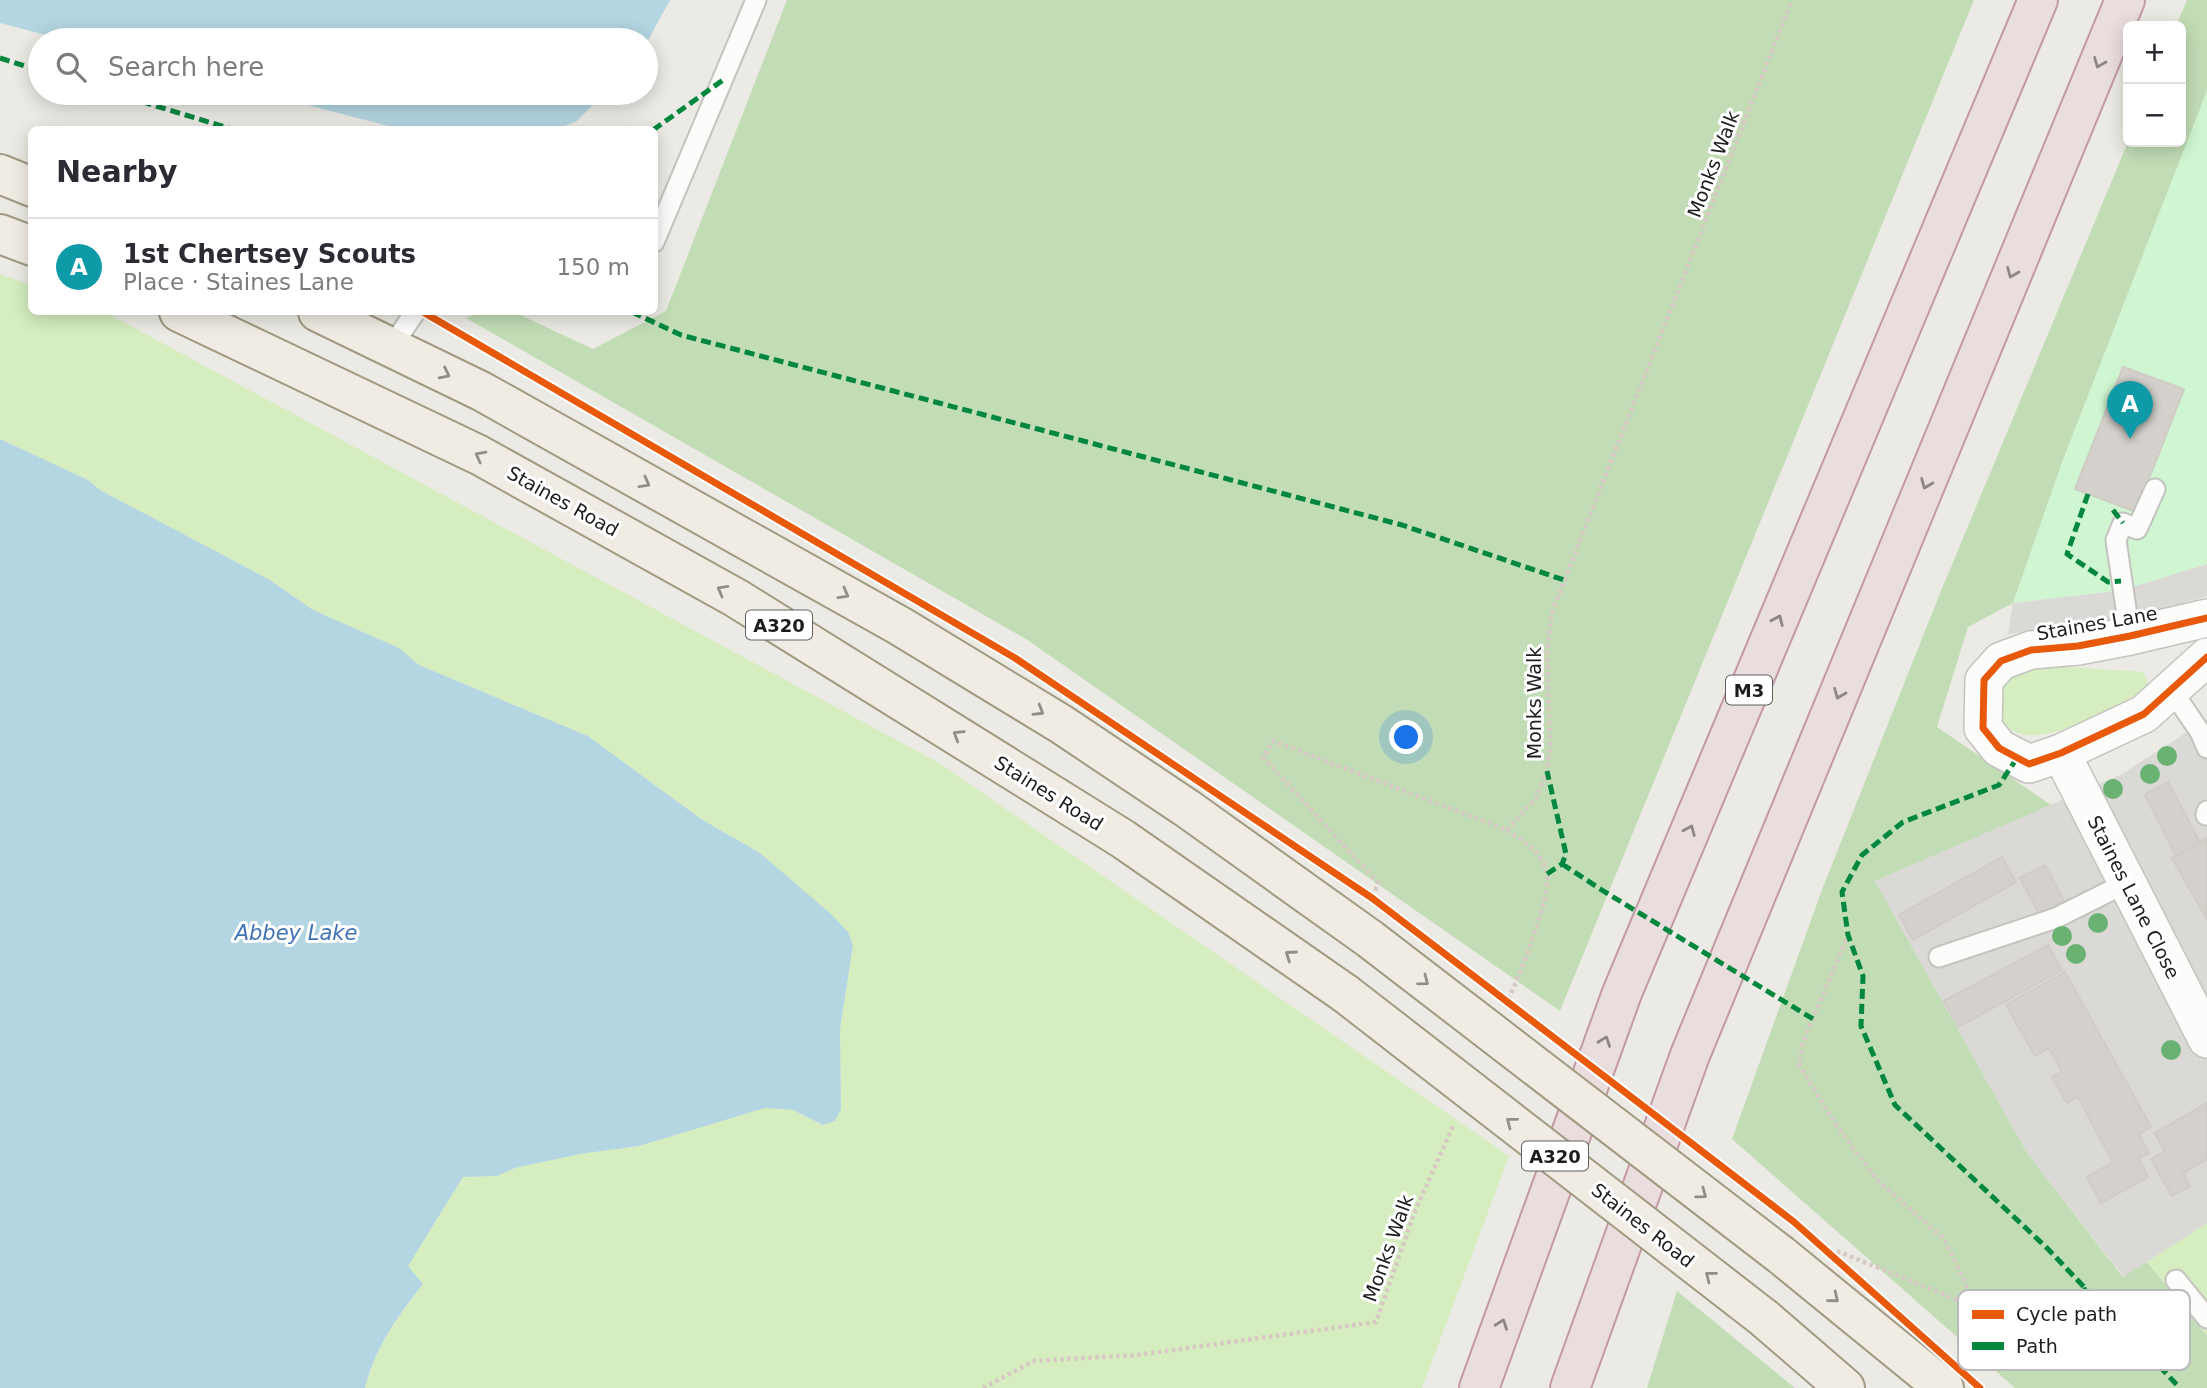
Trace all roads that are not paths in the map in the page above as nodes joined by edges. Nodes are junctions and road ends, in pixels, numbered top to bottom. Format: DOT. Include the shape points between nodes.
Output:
graph roads {
  1 [pos="756,0"];
  2 [pos="2038,0"];
  3 [pos="2125,0"];
  4 [pos="0,174"];
  5 [pos="28,185"];
  6 [pos="0,233"];
  7 [pos="658,233"];
  8 [pos="28,244"];
  9 [pos="186,315"];
  10 [pos="324,315"];
  11 [pos="413,315"];
  12 [pos="391,348"];
  13 [pos="2155,489"];
  14 [pos="2207,618"];
  15 [pos="2130,636"];
  16 [pos="2207,657"];
  17 [pos="2171,689"];
  18 [pos="2207,748"];
  19 [pos="2061,753"];
  20 [pos="2126,883"];
  21 [pos="1939,957"];
  22 [pos="2207,1039"];
  23 [pos="2176,1280"];
  24 [pos="2184,1290"];
  25 [pos="2190,1297"];
  26 [pos="2207,1318"];
  27 [pos="1479,1388"];
  28 [pos="1570,1388"];
  29 [pos="1845,1388"];
  30 [pos="1944,1388"];
  1 -- 7 [label="lane"];
  27 -- 2 [label="highway, M3, one-way" via="1622,993"];
  3 -- 28 [label="highway, one-way" via="1690,1055"];
  4 -- 5 [label="main road"];
  6 -- 8 [label="main road"];
  29 -- 9 [label="main road, Staines Road / A320, one-way, bridge" via="1764,1318 1346,995 1122,839 736,598 479,455"];
  10 -- 12 [label="main road, A320"];
  11 -- 12 [label="lane"];
  12 -- 30 [label="main road, A320, one-way, bridge" via="481,391 900,626 1061,724 1188,809 1370,939 1781,1255"];
  13 -- 15 [label="lane" via="2137,529 2123,523 2116,540"];
  14 -- 15 [label="street, Staines Lane"];
  15 -- 19 [label="street, Staines Lane" via="2031,650 2001,661 1984,680 1983,728 1999,748 2029,764"];
  16 -- 17 [label="street, Staines Lane"];
  17 -- 18 [label="lane"];
  17 -- 19 [label="street, Staines Lane" via="2144,714"];
  19 -- 20 [label="street, Staines Lane Close"];
  20 -- 21 [label="lane" via="2056,918"];
  20 -- 22 [label="street, Staines Lane Close"];
  23 -- 24 [label="lane"];
  25 -- 26 [label="lane"];
}
